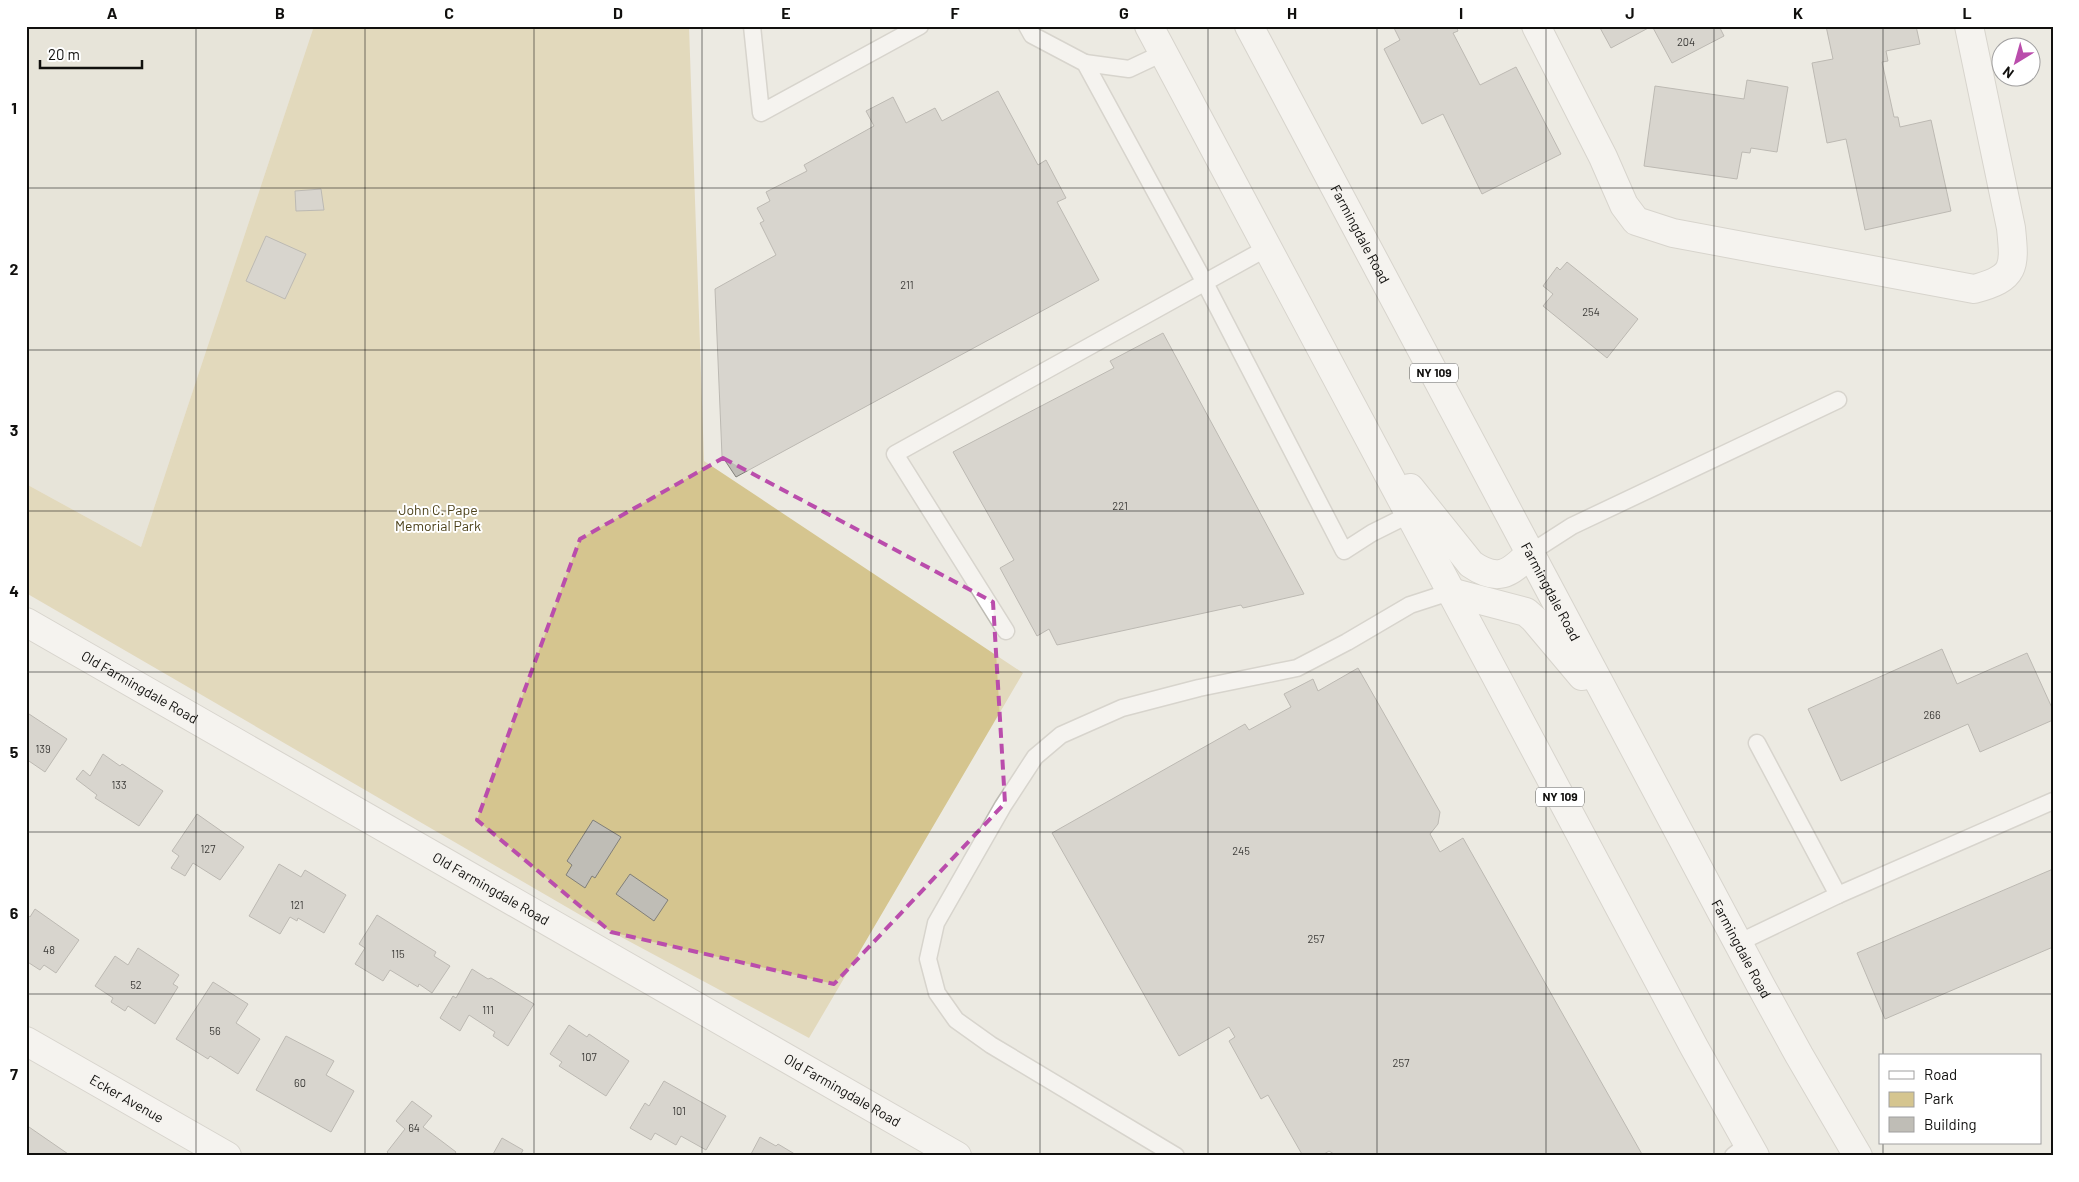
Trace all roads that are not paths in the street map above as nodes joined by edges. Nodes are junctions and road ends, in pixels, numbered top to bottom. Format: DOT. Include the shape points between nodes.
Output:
graph roads {
  1 [pos="752,26"];
  2 [pos="920,26"];
  3 [pos="1027,26"];
  4 [pos="1149,26"];
  5 [pos="1249,26"];
  6 [pos="1536,26"];
  7 [pos="1969,26"];
  8 [pos="1163,53"];
  9 [pos="1085,63"];
  10 [pos="1267,248"];
  11 [pos="1205,283"];
  12 [pos="1838,400"];
  13 [pos="1368,437"];
  14 [pos="1410,514"];
  15 [pos="1530,553"];
  16 [pos="1450,592"];
  17 [pos="26,622"];
  18 [pos="1006,631"];
  19 [pos="1619,719"];
  20 [pos="1757,744"];
  21 [pos="2053,801"];
  22 [pos="1838,894"];
  23 [pos="1738,943"];
  24 [pos="26,1041"];
  25 [pos="1745,1152"];
  26 [pos="228,1156"];
  27 [pos="957,1156"];
  28 [pos="1176,1156"];
  29 [pos="1858,1156"];
  1 -- 2 [label="lane" via="761,113"];
  3 -- 9 [label="lane" via="1032,35"];
  4 -- 8 [label="main road, NY 109"];
  5 -- 15 [label="main road, Farmingdale Road / NY 109"];
  6 -- 7 [label="main road" via="1624,205 1636,220 1673,234 1974,290 2005,277 2014,259 2011,228"];
  8 -- 9 [label="lane" via="1128,69"];
  8 -- 10 [label="main road, NY 109"];
  9 -- 11 [label="lane"];
  10 -- 11 [label="lane"];
  10 -- 13 [label="main road, NY 109"];
  11 -- 14 [label="lane" via="1344,551"];
  11 -- 18 [label="lane" via="895,454"];
  12 -- 15 [label="lane" via="1572,526"];
  13 -- 14 [label="main road, NY 109"];
  13 -- 15 [label="main road" via="1471,564 1482,572 1506,573 1516,568"];
  14 -- 16 [label="main road, NY 109"];
  15 -- 19 [label="main road, Farmingdale Road / NY 109"];
  16 -- 19 [label="main road" via="1526,612"];
  16 -- 25 [label="main road, NY 109" via="1707,1072"];
  16 -- 28 [label="lane" via="1410,605 1297,668 1122,708 1061,735 1035,757 936,923 928,959 936,993 956,1020"];
  17 -- 27 [label="main road, Old Farmingdale Road"];
  19 -- 23 [label="main road, Farmingdale Road / NY 109"];
  20 -- 22 [label="lane"];
  21 -- 22 [label="lane"];
  22 -- 23 [label="lane"];
  23 -- 29 [label="main road, Farmingdale Road / NY 109"];
  24 -- 26 [label="main road, Ecker Avenue"];
}
